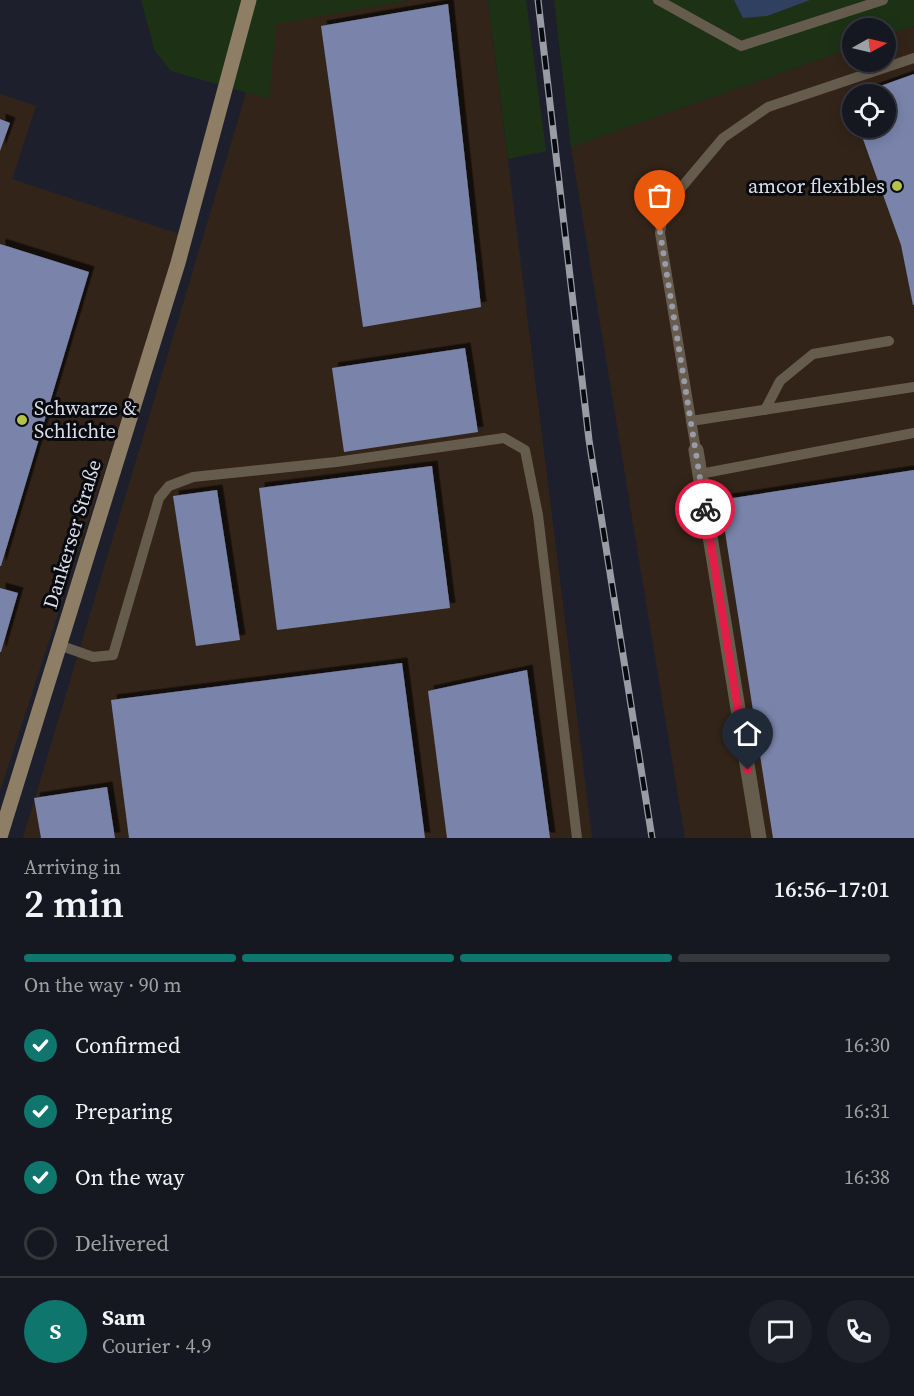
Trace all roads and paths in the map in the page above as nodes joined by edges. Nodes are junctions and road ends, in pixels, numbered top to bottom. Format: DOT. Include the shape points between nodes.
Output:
graph roads {
  1 [pos="249,0"];
  2 [pos="658,0"];
  3 [pos="883,0"];
  4 [pos="914,58"];
  5 [pos="889,341"];
  6 [pos="914,387"];
  7 [pos="765,410"];
  8 [pos="691,421"];
  9 [pos="914,433"];
  10 [pos="696,450"];
  11 [pos="700,474"];
  12 [pos="59,645"];
  13 [pos="0,837"];
  14 [pos="577,838"];
  15 [pos="759,838"];
  1 -- 12 [label="main road, Dankerser Straße" via="178,263"];
  2 -- 3 [label="lane" via="741,46"];
  4 -- 8 [label="lane" via="768,107 723,138 664,208 660,232"];
  5 -- 7 [label="lane" via="813,354 780,381"];
  6 -- 7 [label="lane"];
  7 -- 8 [label="lane"];
  8 -- 10 [label="lane"];
  9 -- 11 [label="lane"];
  10 -- 11 [label="street"];
  11 -- 15 [label="street"];
  12 -- 13 [label="main road, Dankerser Straße"];
  12 -- 14 [label="lane" via="93,657 113,655 159,498 169,486 193,477 504,438 525,450 538,515"];
}
